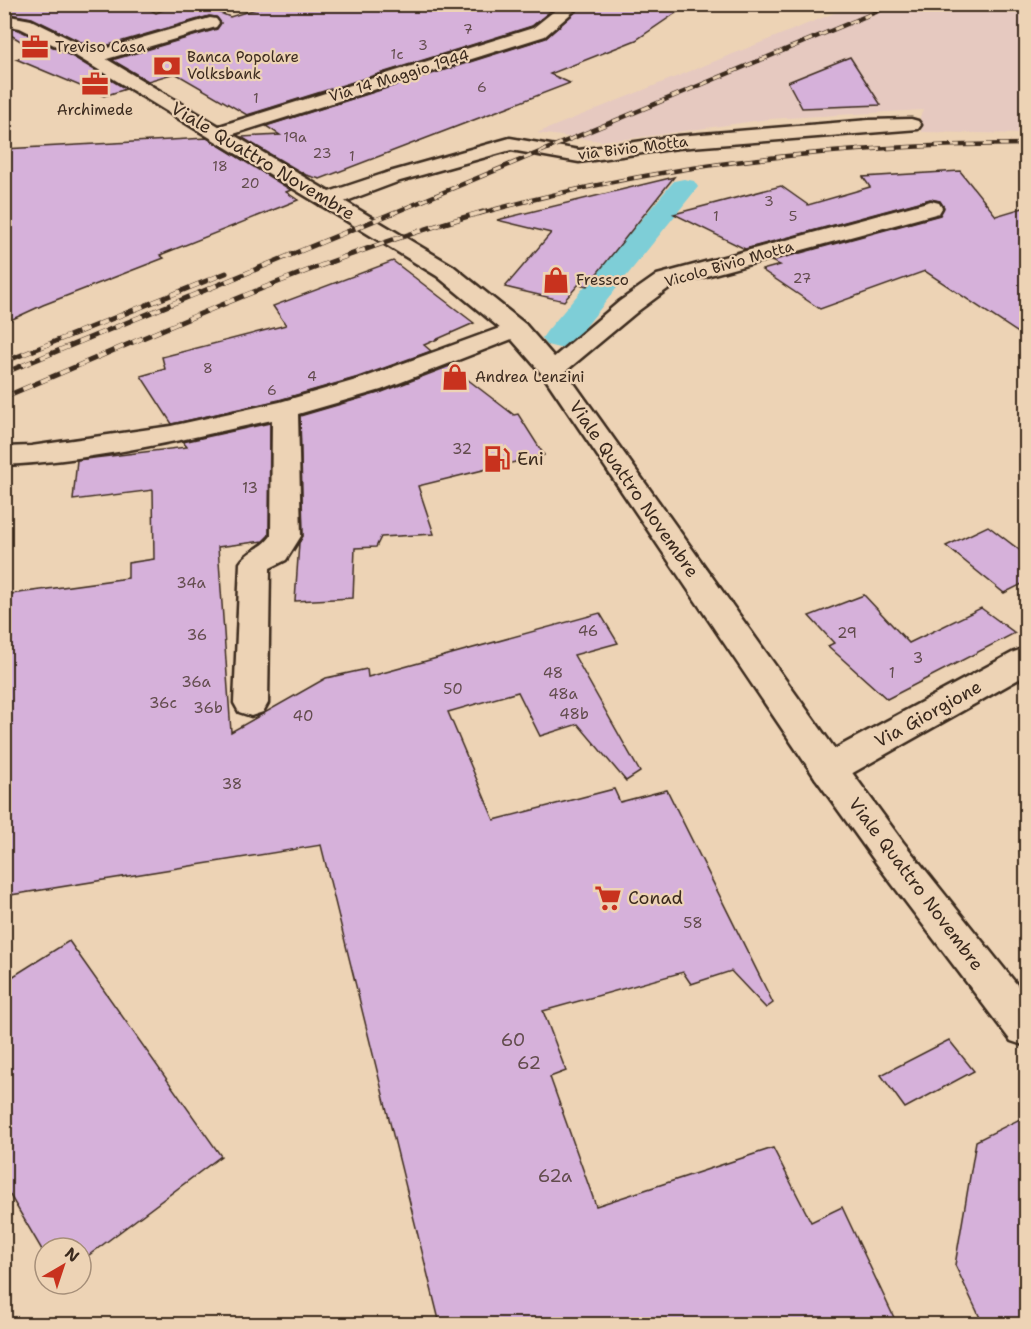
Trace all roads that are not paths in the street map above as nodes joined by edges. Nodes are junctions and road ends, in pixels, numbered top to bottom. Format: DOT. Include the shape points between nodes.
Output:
graph roads {
  1 [pos="574,4"];
  2 [pos="32,7"];
  3 [pos="4,20"];
  4 [pos="210,23"];
  5 [pos="88,55"];
  6 [pos="911,125"];
  7 [pos="217,134"];
  8 [pos="328,200"];
  9 [pos="931,208"];
  10 [pos="516,329"];
  11 [pos="552,370"];
  12 [pos="285,409"];
  13 [pos="4,456"];
  14 [pos="1026,660"];
  15 [pos="251,703"];
  16 [pos="829,769"];
  17 [pos="1026,1027"];
  1 -- 7 [label="street, Via 14 Maggio 1944" via="539,32"];
  2 -- 5 [label="street, Viale Quattro Novembre"];
  3 -- 5 [label="street, Viale Quattro Novembre" via="25,24"];
  4 -- 5 [label="street"];
  5 -- 7 [label="street, Viale Quattro Novembre"];
  6 -- 8 [label="street, via Bivio Motta" via="678,142 579,156 510,144"];
  7 -- 8 [label="street, Viale Quattro Novembre"];
  8 -- 10 [label="street, Viale Quattro Novembre" via="445,271"];
  9 -- 11 [label="street, Vicolo Bivio Motta" via="665,280"];
  10 -- 11 [label="street, Viale Quattro Novembre"];
  10 -- 12 [label="street" via="372,384"];
  11 -- 16 [label="street, Viale Quattro Novembre"];
  12 -- 13 [label="street" via="171,434"];
  12 -- 15 [label="street" via="286,536 274,553 255,564"];
  14 -- 16 [label="street, Via Giorgione"];
  16 -- 17 [label="street, Viale Quattro Novembre"];
}
